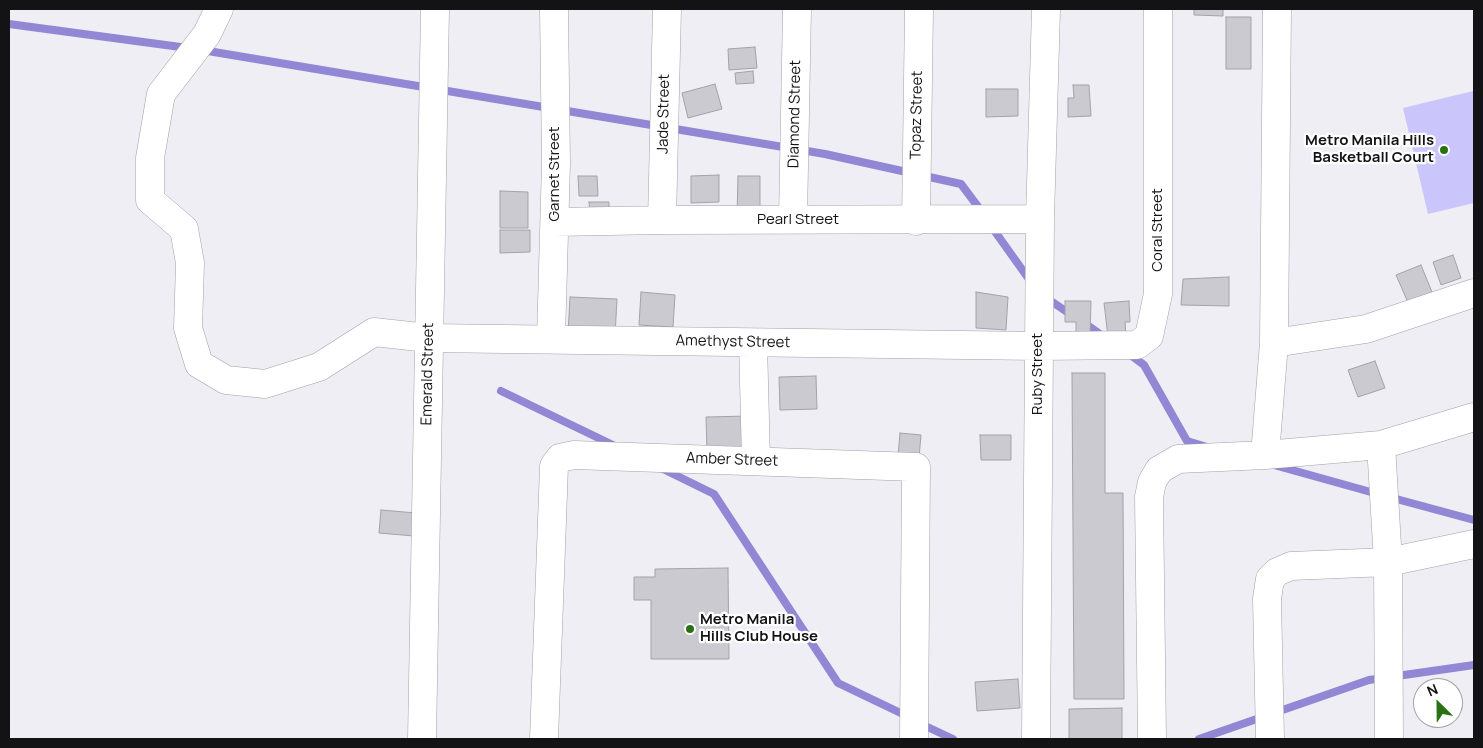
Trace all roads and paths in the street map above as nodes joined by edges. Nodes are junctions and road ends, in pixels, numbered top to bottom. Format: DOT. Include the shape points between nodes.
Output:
graph roads {
  1 [pos="220,9"];
  2 [pos="435,9"];
  3 [pos="554,9"];
  4 [pos="667,9"];
  5 [pos="797,9"];
  6 [pos="919,9"];
  7 [pos="1046,9"];
  8 [pos="1158,9"];
  9 [pos="1277,9"];
  10 [pos="793,219"];
  11 [pos="1040,219"];
  12 [pos="662,220"];
  13 [pos="916,220"];
  14 [pos="555,222"];
  15 [pos="1474,293"];
  16 [pos="428,338"];
  17 [pos="551,339"];
  18 [pos="753,342"];
  19 [pos="1274,342"];
  20 [pos="1038,346"];
  21 [pos="1474,416"];
  22 [pos="1380,445"];
  23 [pos="1265,456"];
  24 [pos="756,460"];
  25 [pos="1474,544"];
  26 [pos="1388,562"];
  27 [pos="422,739"];
  28 [pos="544,739"];
  29 [pos="914,739"];
  30 [pos="1036,739"];
  31 [pos="1152,739"];
  32 [pos="1270,739"];
  33 [pos="1389,739"];
  1 -- 16 [label="street, Amethyst Street" via="207,34 161,94 150,158 150,200 184,229 190,263 188,328 199,364 226,380 264,384 319,367 374,332"];
  2 -- 16 [label="street, Emerald Street"];
  3 -- 14 [label="street, Garnet Street"];
  4 -- 12 [label="street, Jade Street"];
  5 -- 10 [label="street, Diamond Street"];
  6 -- 13 [label="street, Topaz Street"];
  7 -- 11 [label="street, Ruby Street"];
  8 -- 20 [label="street, Coral Street" via="1158,294 1149,336 1137,345"];
  9 -- 19 [label="street"];
  10 -- 12 [label="street, Pearl Street"];
  10 -- 13 [label="street, Pearl Street"];
  11 -- 13 [label="street, Pearl Street"];
  11 -- 20 [label="street, Ruby Street"];
  12 -- 14 [label="street, Pearl Street"];
  14 -- 17 [label="street, Garnet Street"];
  15 -- 19 [label="street" via="1366,329"];
  16 -- 17 [label="street, Amethyst Street"];
  16 -- 27 [label="street, Emerald Street"];
  17 -- 18 [label="street, Amethyst Street"];
  18 -- 20 [label="street, Amethyst Street"];
  18 -- 24 [label="street"];
  19 -- 23 [label="street"];
  20 -- 30 [label="street, Ruby Street"];
  21 -- 22 [label="street"];
  22 -- 23 [label="street"];
  22 -- 26 [label="street"];
  23 -- 31 [label="street" via="1178,459 1159,470 1152,482 1149,497"];
  24 -- 28 [label="street, Amber Street" via="574,455 560,458 554,466"];
  24 -- 29 [label="street, Amber Street" via="916,467"];
  25 -- 26 [label="street"];
  26 -- 32 [label="street" via="1291,566 1277,572 1270,580 1266,598"];
  26 -- 33 [label="street"];
}
